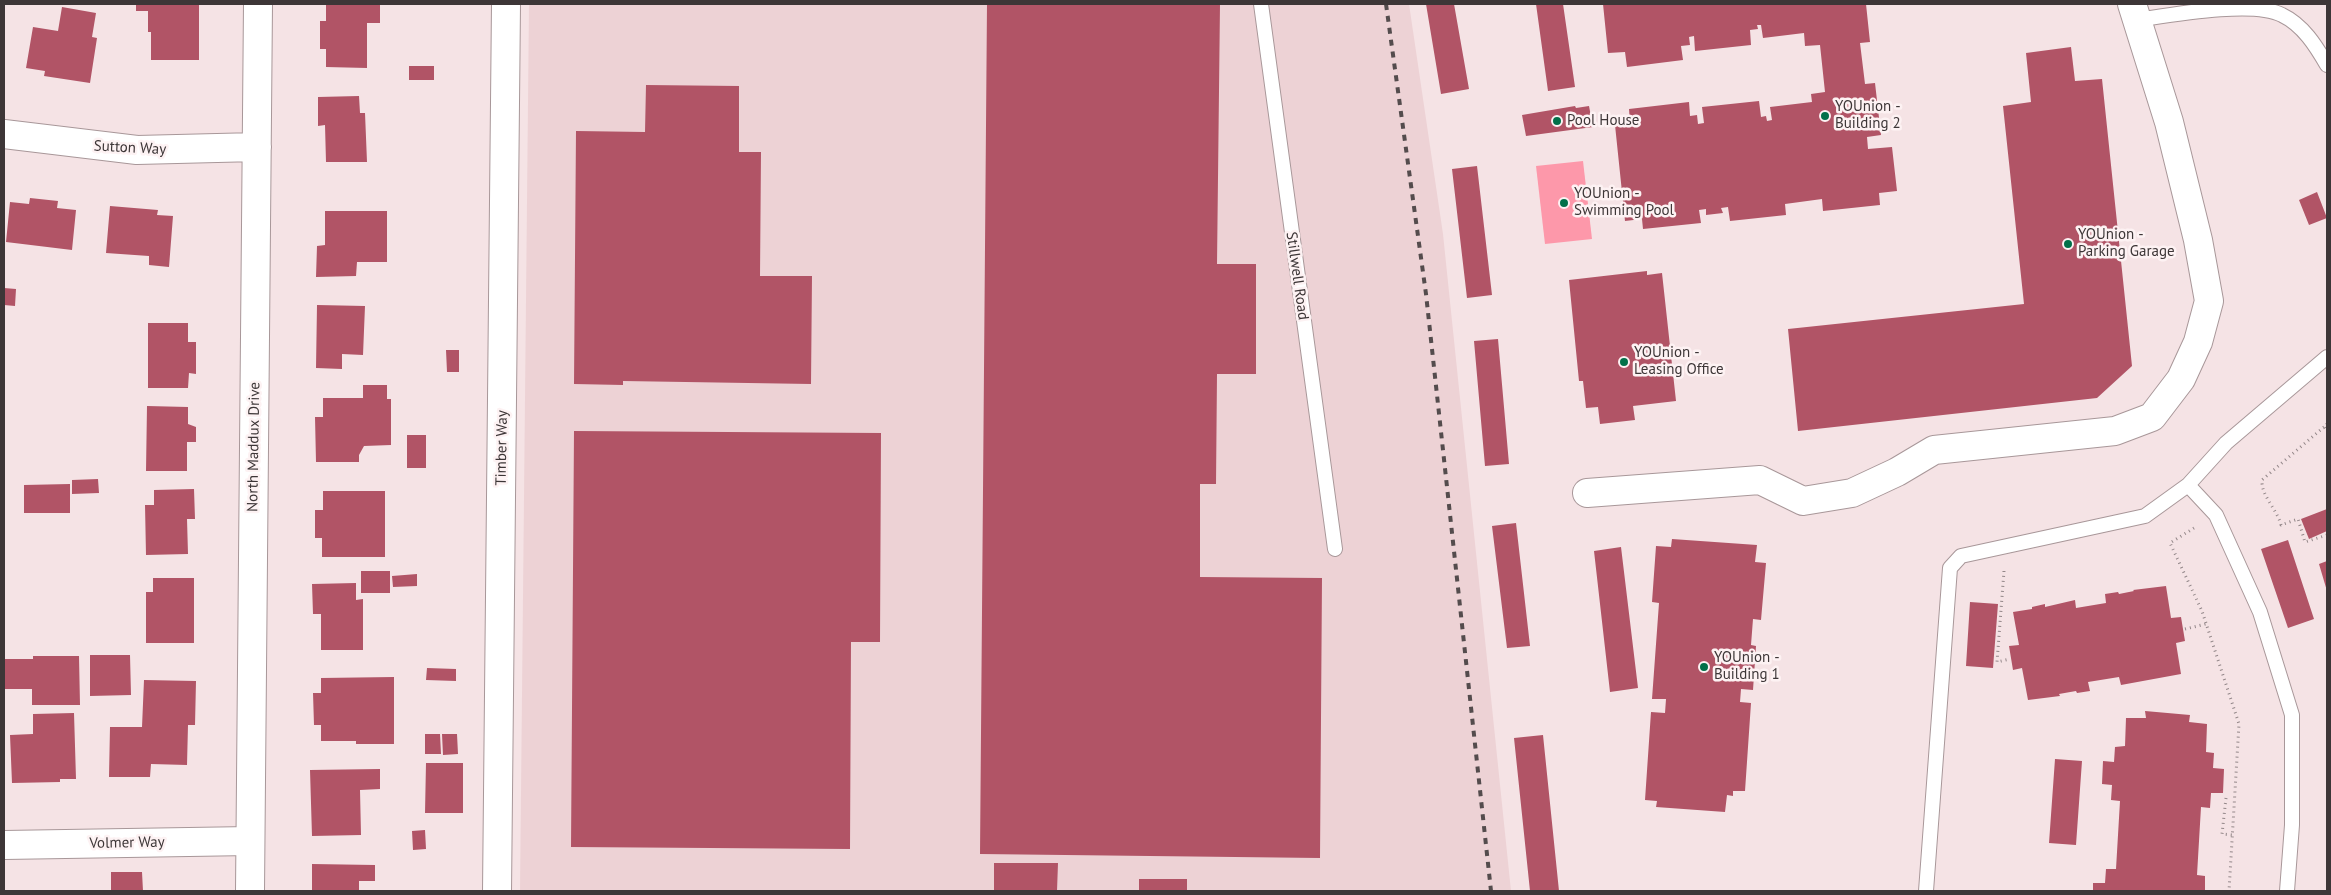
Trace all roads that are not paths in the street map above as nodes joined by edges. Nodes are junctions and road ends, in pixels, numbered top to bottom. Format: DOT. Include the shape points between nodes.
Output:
graph roads {
  1 [pos="258,4"];
  2 [pos="506,4"];
  3 [pos="1261,4"];
  4 [pos="2135,12"];
  5 [pos="2327,65"];
  6 [pos="4,134"];
  7 [pos="257,147"];
  8 [pos="2327,356"];
  9 [pos="2188,485"];
  10 [pos="1587,493"];
  11 [pos="1334,549"];
  12 [pos="250,841"];
  13 [pos="4,845"];
  14 [pos="250,891"];
  15 [pos="497,891"];
  16 [pos="1926,891"];
  17 [pos="2287,891"];
  1 -- 7 [label="street, North Maddux Drive"];
  2 -- 15 [label="street, Timber Way"];
  3 -- 11 [label="lane, Stillwell Road"];
  4 -- 5 [label="lane" via="2240,9 2281,14 2299,27"];
  4 -- 10 [label="street" via="2178,156 2209,301 2198,342 2181,379 2152,416 2115,430 1934,450 1898,472 1852,493 1803,501 1760,480"];
  6 -- 7 [label="street, Sutton Way" via="137,150"];
  7 -- 12 [label="street, North Maddux Drive"];
  8 -- 9 [label="lane" via="2226,443"];
  9 -- 16 [label="lane" via="2145,516 1961,556 1950,568"];
  9 -- 17 [label="lane" via="2216,515 2260,612 2292,715 2292,825"];
  12 -- 13 [label="street, Volmer Way"];
  12 -- 14 [label="street, North Maddux Drive"];
}
